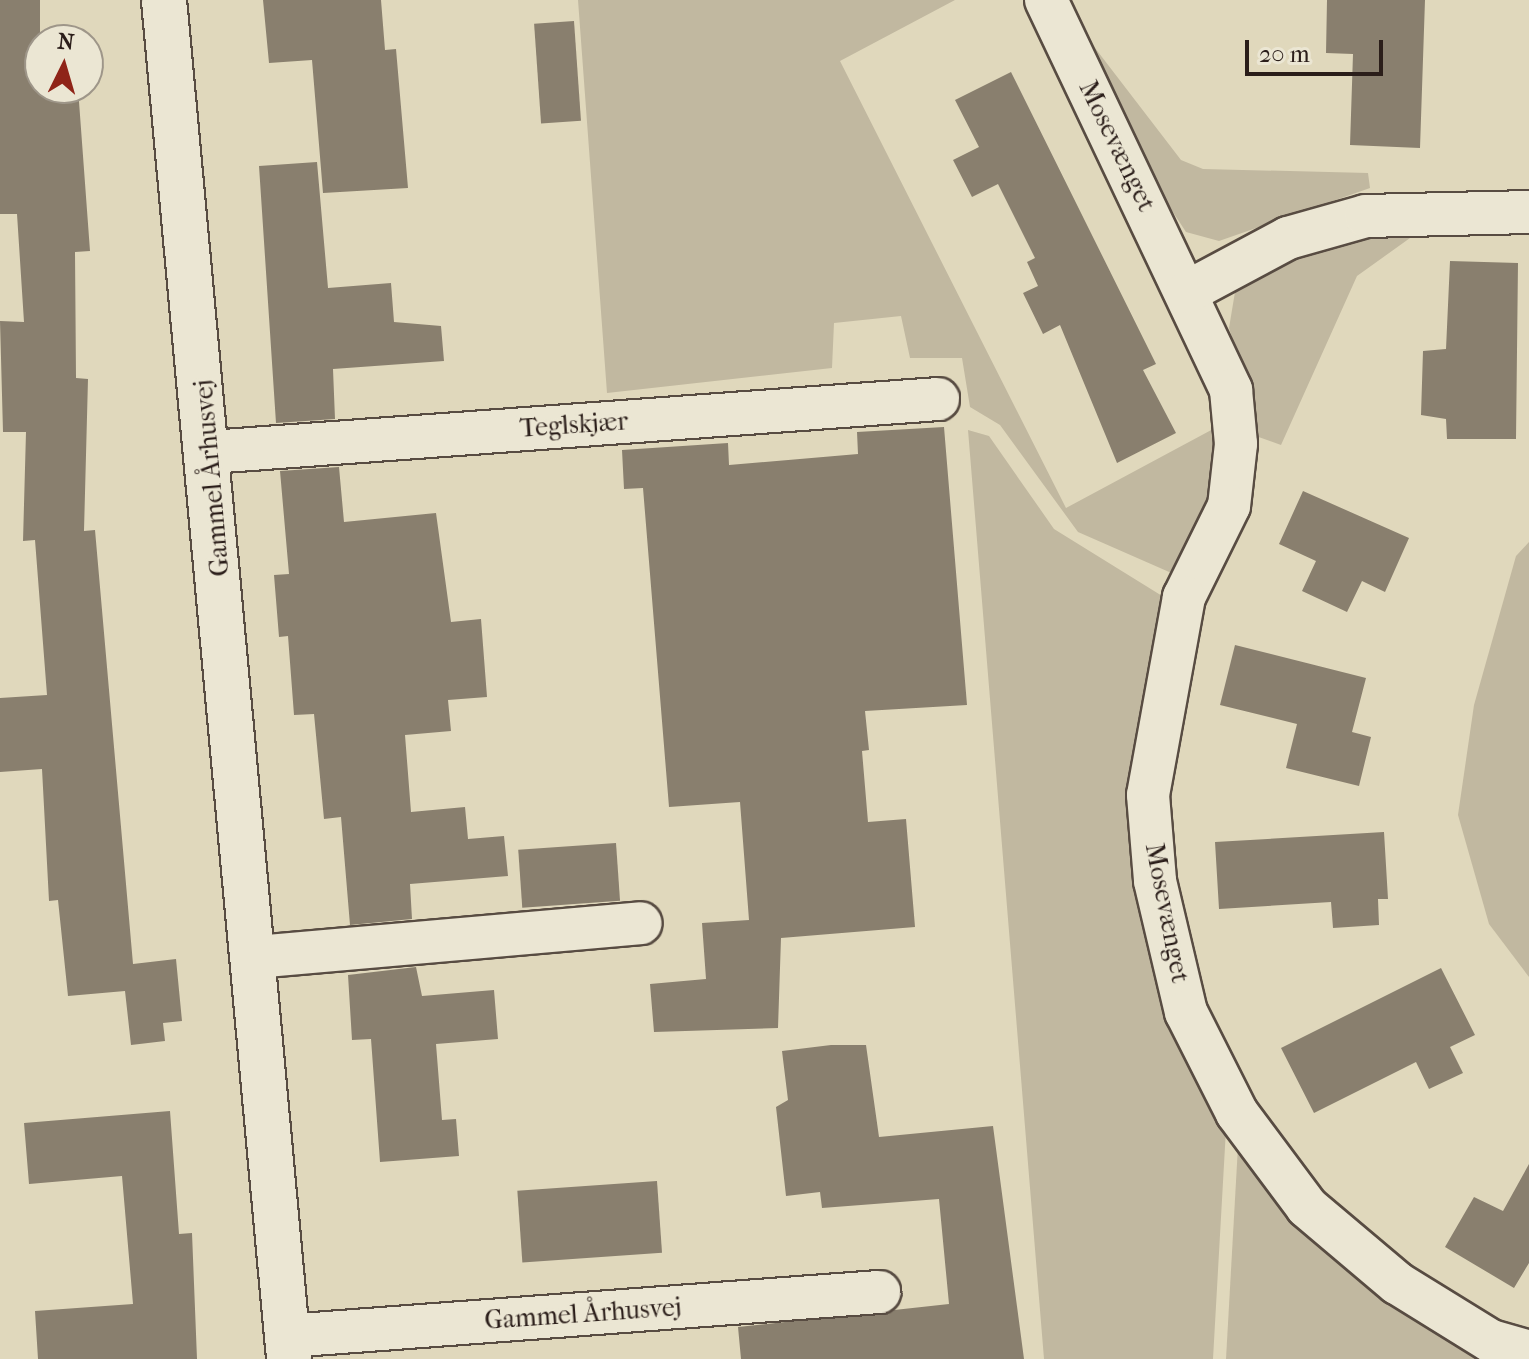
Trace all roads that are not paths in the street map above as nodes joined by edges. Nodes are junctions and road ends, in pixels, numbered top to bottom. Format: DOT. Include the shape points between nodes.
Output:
graph roads {
  1 [pos="164,0"];
  2 [pos="1046,0"];
  3 [pos="1529,212"];
  4 [pos="1187,292"];
  5 [pos="938,399"];
  6 [pos="210,452"];
  7 [pos="641,923"];
  8 [pos="255,957"];
  9 [pos="879,1292"];
  10 [pos="288,1347"];
  11 [pos="1529,1352"];
  1 -- 6 [label="street, Gammel Århusvej"];
  2 -- 4 [label="street, Mosevænget"];
  3 -- 4 [label="street" via="1366,216 1288,238"];
  4 -- 11 [label="street, Mosevænget" via="1231,390 1236,444 1229,506 1180,611 1148,795 1155,881 1186,1012 1237,1113 1307,1207 1397,1283 1491,1341"];
  5 -- 6 [label="street, Teglskjær"];
  6 -- 8 [label="street, Gammel Århusvej"];
  7 -- 8 [label="street"];
  8 -- 10 [label="street, Gammel Århusvej"];
  9 -- 10 [label="street, Gammel Århusvej"];
}
